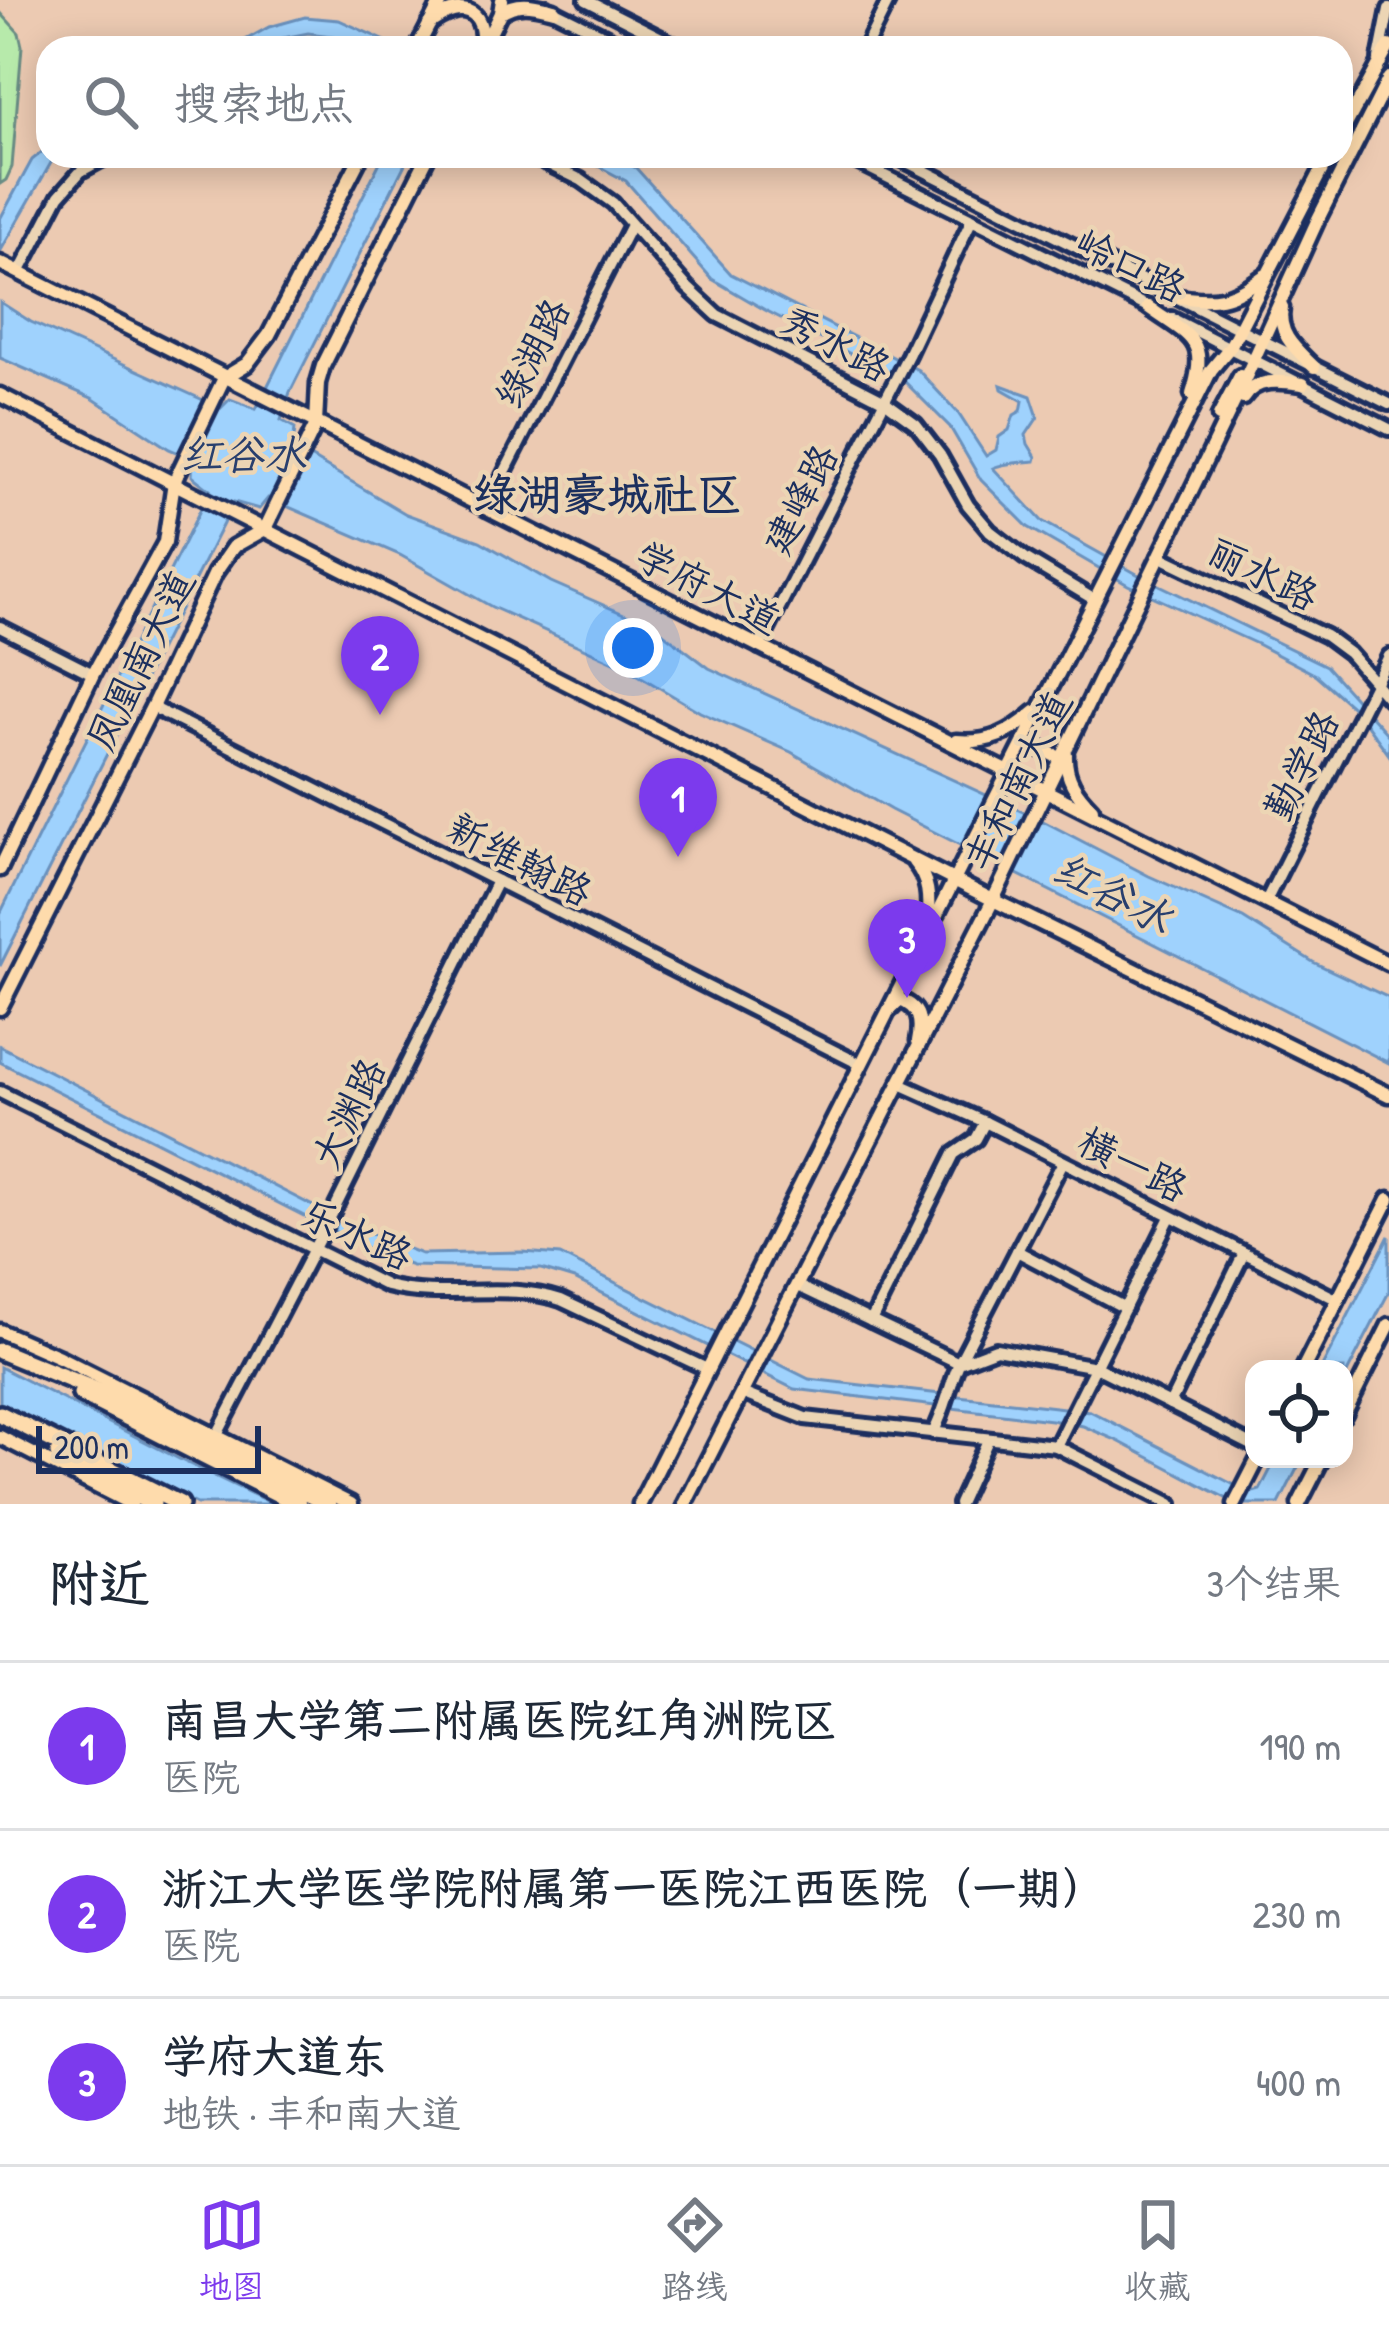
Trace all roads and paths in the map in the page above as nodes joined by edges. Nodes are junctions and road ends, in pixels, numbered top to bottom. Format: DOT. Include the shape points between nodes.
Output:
graph roads {
  1 [pos="439,0"];
  2 [pos="533,0"];
  3 [pos="566,0"];
  4 [pos="586,0"];
  5 [pos="889,0"];
  6 [pos="501,6"];
  7 [pos="1389,9"];
  8 [pos="557,12"];
  9 [pos="429,24"];
  10 [pos="423,36"];
  11 [pos="483,36"];
  12 [pos="487,36"];
  13 [pos="605,36"];
  14 [pos="657,36"];
  15 [pos="871,36"];
  16 [pos="1389,46"];
  17 [pos="1379,61"];
  18 [pos="1388,82"];
  19 [pos="1353,111"];
  20 [pos="1353,150"];
  21 [pos="87,168"];
  22 [pos="356,168"];
  23 [pos="422,168"];
  24 [pos="556,168"];
  25 [pos="869,168"];
  26 [pos="919,168"];
  27 [pos="1324,168"];
  28 [pos="1344,168"];
  29 [pos="972,219"];
  30 [pos="631,225"];
  31 [pos="0,263"];
  32 [pos="20,271"];
  33 [pos="1269,271"];
  34 [pos="1286,292"];
  35 [pos="1174,296"];
  36 [pos="1148,307"];
  37 [pos="1239,329"];
  38 [pos="1262,340"];
  39 [pos="1230,347"];
  40 [pos="1253,358"];
  41 [pos="1314,367"];
  42 [pos="224,378"];
  43 [pos="1303,384"];
  44 [pos="1232,388"];
  45 [pos="0,395"];
  46 [pos="1198,398"];
  47 [pos="883,400"];
  48 [pos="1389,404"];
  49 [pos="1230,413"];
  50 [pos="316,424"];
  51 [pos="1389,429"];
  52 [pos="1180,432"];
  53 [pos="1214,445"];
  54 [pos="1200,474"];
  55 [pos="174,482"];
  56 [pos="486,509"];
  57 [pos="266,530"];
  58 [pos="1160,556"];
  59 [pos="1095,600"];
  60 [pos="0,627"];
  61 [pos="759,646"];
  62 [pos="1389,656"];
  63 [pos="93,674"];
  64 [pos="1374,684"];
  65 [pos="1389,699"];
  66 [pos="152,706"];
  67 [pos="1041,707"];
  68 [pos="944,740"];
  69 [pos="1024,741"];
  70 [pos="1064,754"];
  71 [pos="1005,778"];
  72 [pos="1044,795"];
  73 [pos="1102,818"];
  74 [pos="910,856"];
  75 [pos="0,869"];
  76 [pos="954,879"];
  77 [pos="497,880"];
  78 [pos="993,900"];
  79 [pos="1266,901"];
  80 [pos="1035,921"];
  81 [pos="924,937"];
  82 [pos="967,951"];
  83 [pos="1389,964"];
  84 [pos="0,1008"];
  85 [pos="876,1034"];
  86 [pos="915,1054"];
  87 [pos="860,1064"];
  88 [pos="900,1084"];
  89 [pos="0,1091"];
  90 [pos="1389,1095"];
  91 [pos="985,1122"];
  92 [pos="1063,1162"];
  93 [pos="1389,1199"];
  94 [pos="1170,1217"];
  95 [pos="313,1250"];
  96 [pos="1017,1251"];
  97 [pos="1244,1253"];
  98 [pos="798,1286"];
  99 [pos="1338,1300"];
  100 [pos="1125,1308"];
  101 [pos="871,1321"];
  102 [pos="1389,1325"];
  103 [pos="0,1331"];
  104 [pos="0,1352"];
  105 [pos="1308,1360"];
  106 [pos="710,1363"];
  107 [pos="959,1363"];
  108 [pos="1096,1367"];
  109 [pos="744,1394"];
  110 [pos="1353,1397"];
  111 [pos="1170,1404"];
  112 [pos="0,1414"];
  113 [pos="933,1433"];
  114 [pos="217,1435"];
  115 [pos="0,1437"];
  116 [pos="988,1440"];
  117 [pos="1245,1442"];
  118 [pos="1056,1446"];
  119 [pos="1253,1468"];
  120 [pos="1317,1468"];
  121 [pos="131,1504"];
  122 [pos="153,1504"];
  123 [pos="180,1504"];
  124 [pos="298,1504"];
  125 [pos="328,1504"];
  126 [pos="351,1504"];
  127 [pos="640,1504"];
  128 [pos="686,1504"];
  129 [pos="959,1504"];
  130 [pos="1171,1504"];
  131 [pos="1235,1504"];
  132 [pos="1299,1504"];
  1 -- 9 [label="main road"];
  2 -- 8 [label="street"];
  3 -- 8 [label="street"];
  4 -- 14 [label="street"];
  5 -- 15 [label="street"];
  6 -- 8 [label="main road"];
  6 -- 12 [label="main road"];
  7 -- 17 [label="street"];
  8 -- 13 [label="street"];
  9 -- 10 [label="main road"];
  9 -- 11 [label="main road" via="454,10 472,13"];
  16 -- 17 [label="main road"];
  17 -- 19 [label="main road"];
  18 -- 20 [label="main road, 丰和南大道"];
  21 -- 32 [label="street" via="59,196"];
  22 -- 42 [label="main road, 凤凰南大道" via="269,335"];
  23 -- 50 [label="main road, 凤凰南大道" via="322,366"];
  24 -- 30 [label="street, 秀水路" via="613,203"];
  25 -- 29 [label="street, 岭口路"];
  26 -- 35 [label="street, 岭口路"];
  27 -- 33 [label="main road, 丰和南大道"];
  28 -- 34 [label="main road, 丰和南大道"];
  29 -- 36 [label="street, 岭口路"];
  29 -- 47 [label="street, 建峰路"];
  30 -- 47 [label="street, 秀水路" via="718,315"];
  30 -- 56 [label="street, 绿湖路"];
  31 -- 32 [label="main road, 学府大道"];
  32 -- 42 [label="main road, 学府大道"];
  33 -- 35 [label="main road" via="1219,301"];
  33 -- 37 [label="main road, 丰和南大道"];
  34 -- 38 [label="main road, 丰和南大道"];
  34 -- 41 [label="main road" via="1282,329"];
  35 -- 37 [label="street, 岭口路"];
  36 -- 39 [label="street, 岭口路"];
  36 -- 52 [label="main road" via="1196,346 1201,367"];
  37 -- 38 [label="street, 岭口路"];
  37 -- 39 [label="main road, 丰和南大道"];
  38 -- 40 [label="main road, 丰和南大道"];
  38 -- 41 [label="street, 岭口路"];
  39 -- 40 [label="street, 岭口路"];
  39 -- 46 [label="main road, 丰和南大道"];
  40 -- 43 [label="street, 岭口路"];
  40 -- 44 [label="main road"];
  40 -- 49 [label="main road, 丰和南大道"];
  41 -- 48 [label="street, 岭口路"];
  42 -- 50 [label="main road, 学府大道"];
  42 -- 55 [label="main road, 凤凰南大道"];
  43 -- 51 [label="street, 岭口路"];
  43 -- 53 [label="main road" via="1248,389"];
  44 -- 46 [label="main road" via="1211,377"];
  44 -- 49 [label="main road"];
  44 -- 54 [label="main road"];
  45 -- 55 [label="main road"];
  46 -- 52 [label="main road, 丰和南大道"];
  47 -- 59 [label="street, 秀水路" via="916,424 990,531"];
  47 -- 61 [label="street, 建峰路"];
  49 -- 53 [label="main road, 丰和南大道"];
  50 -- 56 [label="main road, 学府大道"];
  50 -- 57 [label="main road, 凤凰南大道"];
  52 -- 59 [label="main road, 丰和南大道"];
  53 -- 54 [label="main road, 丰和南大道"];
  54 -- 58 [label="main road, 丰和南大道"];
  55 -- 57 [label="main road"];
  55 -- 63 [label="main road, 凤凰南大道" via="166,542"];
  56 -- 61 [label="main road, 学府大道"];
  57 -- 66 [label="main road, 凤凰南大道" via="233,547 215,574"];
  57 -- 74 [label="main road"];
  58 -- 64 [label="street, 丽水路" via="1326,636"];
  58 -- 70 [label="main road, 丰和南大道"];
  59 -- 67 [label="main road, 丰和南大道"];
  60 -- 63 [label="street"];
  61 -- 68 [label="main road, 学府大道"];
  62 -- 64 [label="street, 勤学路"];
  63 -- 75 [label="main road, 凤凰南大道"];
  64 -- 65 [label="street, 丽水路"];
  64 -- 79 [label="street, 勤学路"];
  66 -- 77 [label="street, 新维翰路"];
  66 -- 84 [label="main road, 凤凰南大道"];
  67 -- 68 [label="main road" via="999,736"];
  67 -- 69 [label="main road, 丰和南大道"];
  68 -- 71 [label="main road, 学府大道"];
  69 -- 70 [label="main road"];
  69 -- 71 [label="main road, 丰和南大道"];
  70 -- 72 [label="main road, 丰和南大道"];
  70 -- 73 [label="main road" via="1077,795"];
  71 -- 72 [label="main road, 学府大道"];
  71 -- 76 [label="main road, 丰和南大道"];
  72 -- 73 [label="main road, 学府大道"];
  72 -- 78 [label="main road, 丰和南大道"];
  73 -- 79 [label="main road, 学府大道"];
  74 -- 76 [label="main road"];
  74 -- 81 [label="main road" via="927,887"];
  76 -- 78 [label="main road"];
  76 -- 81 [label="main road, 丰和南大道"];
  77 -- 87 [label="street, 新维翰路"];
  77 -- 95 [label="street, 大渊路"];
  78 -- 80 [label="main road"];
  78 -- 82 [label="main road, 丰和南大道"];
  79 -- 83 [label="main road, 学府大道"];
  80 -- 82 [label="main road" via="1014,914 989,920"];
  80 -- 90 [label="main road"];
  81 -- 85 [label="main road, 丰和南大道"];
  82 -- 86 [label="main road, 丰和南大道"];
  85 -- 86 [label="main road" via="895,1004 908,1003 920,1018"];
  85 -- 87 [label="main road, 丰和南大道"];
  86 -- 88 [label="main road, 丰和南大道"];
  87 -- 106 [label="main road, 丰和南大道"];
  88 -- 91 [label="street, 横一路"];
  88 -- 98 [label="main road, 丰和南大道"];
  89 -- 95 [label="street, 乐水路"];
  91 -- 92 [label="street, 横一路"];
  91 -- 101 [label="street" via="954,1154"];
  92 -- 94 [label="street, 横一路"];
  92 -- 96 [label="street"];
  93 -- 99 [label="main road"];
  94 -- 97 [label="street, 横一路"];
  94 -- 100 [label="street"];
  95 -- 106 [label="street, 乐水路" via="409,1292 540,1293"];
  95 -- 114 [label="street, 大渊路"];
  96 -- 100 [label="street"];
  96 -- 107 [label="street"];
  97 -- 99 [label="street, 横一路"];
  97 -- 111 [label="street"];
  98 -- 101 [label="street"];
  98 -- 109 [label="main road, 丰和南大道"];
  99 -- 105 [label="main road"];
  100 -- 108 [label="street"];
  101 -- 107 [label="street"];
  102 -- 110 [label="main road"];
  103 -- 114 [label="main road"];
  104 -- 124 [label="highway"];
  104 -- 125 [label="highway" via="120,1400"];
  106 -- 127 [label="main road, 丰和南大道"];
  107 -- 108 [label="street" via="996,1349"];
  107 -- 113 [label="street"];
  108 -- 111 [label="street"];
  108 -- 118 [label="street"];
  109 -- 113 [label="street" via="805,1418"];
  109 -- 128 [label="main road, 丰和南大道"];
  111 -- 117 [label="street"];
  112 -- 122 [label="highway"];
  112 -- 123 [label="highway"];
  113 -- 116 [label="street"];
  114 -- 126 [label="main road"];
  115 -- 121 [label="main road"];
  116 -- 118 [label="street"];
  116 -- 129 [label="street"];
  118 -- 130 [label="street"];
  119 -- 131 [label="main road"];
  120 -- 132 [label="main road"];
}
